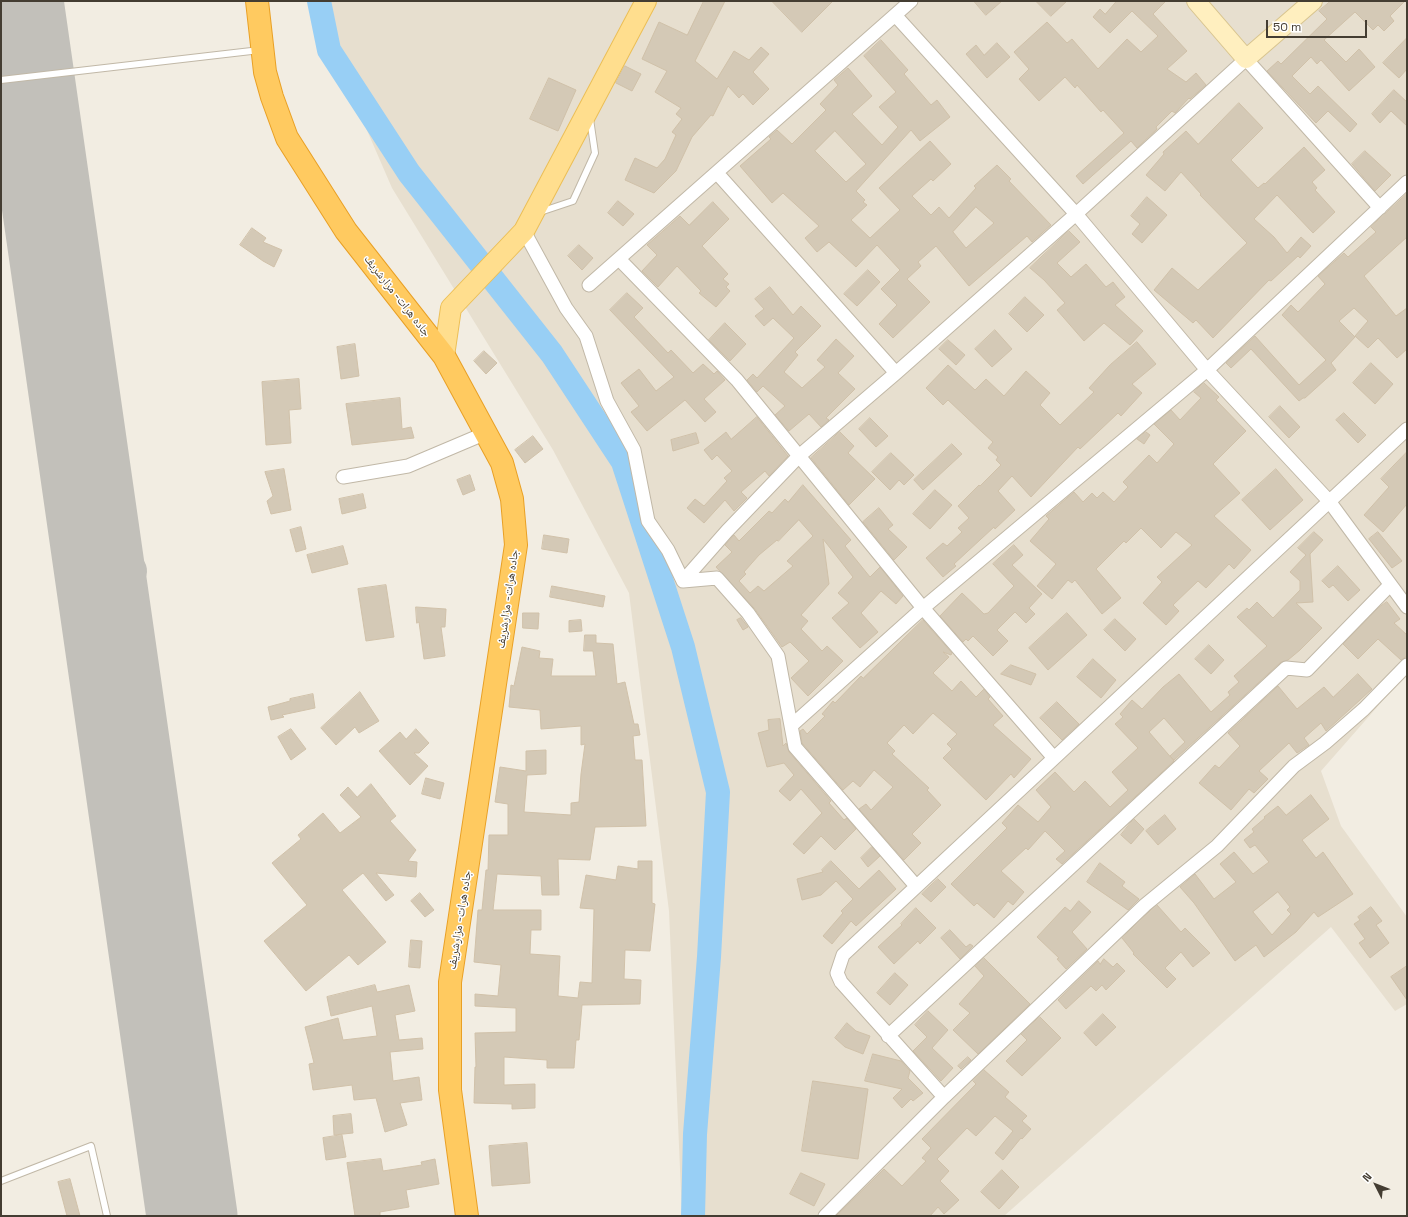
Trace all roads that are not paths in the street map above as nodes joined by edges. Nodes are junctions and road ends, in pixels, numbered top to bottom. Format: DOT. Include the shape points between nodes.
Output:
graph roads {
  1 [pos="257,1"];
  2 [pos="646,1"];
  3 [pos="911,1"];
  4 [pos="1196,1"];
  5 [pos="1313,1"];
  6 [pos="895,15"];
  7 [pos="263,50"];
  8 [pos="1246,59"];
  9 [pos="1,80"];
  10 [pos="589,109"];
  11 [pos="717,173"];
  12 [pos="1407,182"];
  13 [pos="1380,208"];
  14 [pos="1076,214"];
  15 [pos="529,223"];
  16 [pos="619,258"];
  17 [pos="589,285"];
  18 [pos="444,356"];
  19 [pos="1207,370"];
  20 [pos="896,373"];
  21 [pos="1407,429"];
  22 [pos="486,432"];
  23 [pos="799,456"];
  24 [pos="343,477"];
  25 [pos="1329,501"];
  26 [pos="683,581"];
  27 [pos="1390,585"];
  28 [pos="1407,607"];
  29 [pos="923,608"];
  30 [pos="1407,665"];
  31 [pos="791,726"];
  32 [pos="1054,758"];
  33 [pos="916,886"];
  34 [pos="888,1036"];
  35 [pos="944,1097"];
  36 [pos="1,1181"];
  37 [pos="107,1216"];
  38 [pos="467,1216"];
  39 [pos="825,1216"];
  1 -- 7 [label="highway, جاده هرات- مزارشریف"];
  2 -- 10 [label="main road"];
  3 -- 6 [label="street"];
  4 -- 8 [label="street"];
  5 -- 8 [label="street"];
  6 -- 11 [label="street"];
  6 -- 14 [label="street"];
  7 -- 9 [label="lane"];
  7 -- 18 [label="highway, جاده هرات- مزارشریف" via="265,72 287,138 346,230"];
  8 -- 13 [label="street"];
  8 -- 14 [label="street"];
  10 -- 15 [label="main road"];
  10 -- 15 [label="lane" via="595,153 573,200"];
  11 -- 16 [label="street"];
  11 -- 20 [label="street"];
  12 -- 13 [label="street"];
  13 -- 19 [label="street"];
  14 -- 19 [label="street"];
  14 -- 20 [label="street"];
  15 -- 18 [label="main road" via="451,308"];
  15 -- 26 [label="street" via="566,308 586,336 607,401 634,450 648,521 668,550"];
  16 -- 17 [label="street"];
  16 -- 23 [label="street" via="737,380"];
  18 -- 22 [label="highway, جاده هرات- مزارشریف"];
  19 -- 25 [label="street"];
  19 -- 29 [label="street"];
  20 -- 23 [label="street"];
  21 -- 25 [label="street"];
  22 -- 24 [label="street" via="408,466"];
  22 -- 38 [label="highway, جاده هرات- مزارشریف" via="502,463 512,499 516,545 450,982 450,1090"];
  23 -- 26 [label="street" via="726,531"];
  23 -- 29 [label="street"];
  25 -- 27 [label="street"];
  25 -- 32 [label="street"];
  26 -- 31 [label="street" via="717,578 748,613 778,656"];
  27 -- 28 [label="street"];
  27 -- 34 [label="street" via="1307,670 1286,668"];
  29 -- 31 [label="street"];
  29 -- 32 [label="street"];
  30 -- 35 [label="street" via="1326,743 1294,766 1217,846 1145,905"];
  31 -- 33 [label="street" via="795,747"];
  32 -- 33 [label="street"];
  33 -- 34 [label="street" via="843,955 837,972 841,982"];
  34 -- 35 [label="street"];
  35 -- 39 [label="street"];
  36 -- 37 [label="lane" via="91,1146"];
}
